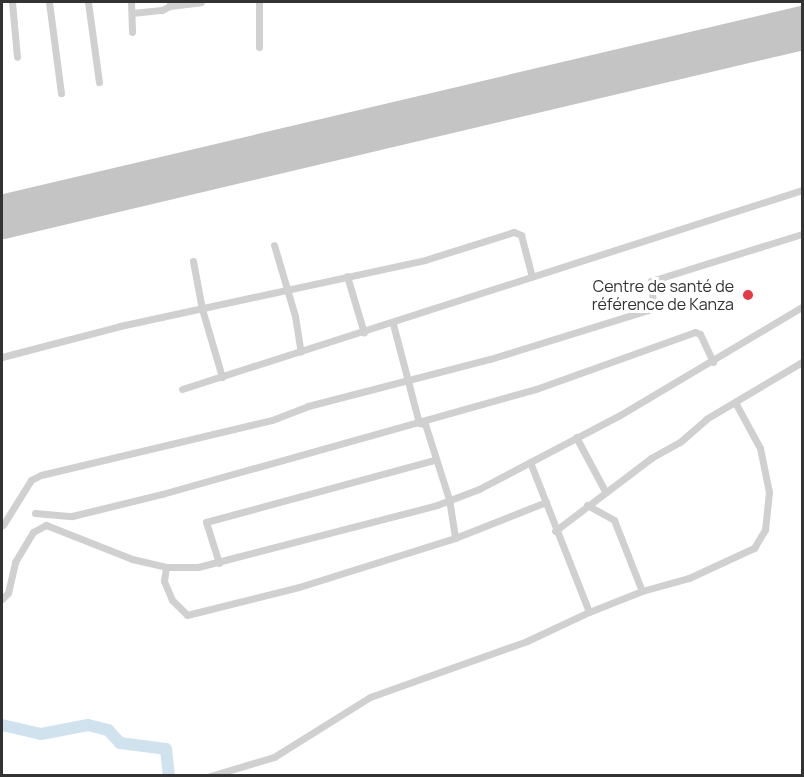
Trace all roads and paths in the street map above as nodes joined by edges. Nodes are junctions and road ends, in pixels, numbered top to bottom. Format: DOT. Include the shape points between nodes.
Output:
graph roads {
  1 [pos="12,2"];
  2 [pos="49,2"];
  3 [pos="88,2"];
  4 [pos="131,2"];
  5 [pos="201,2"];
  6 [pos="259,2"];
  7 [pos="170,4"];
  8 [pos="132,13"];
  9 [pos="132,32"];
  10 [pos="259,47"];
  11 [pos="17,57"];
  12 [pos="99,82"];
  13 [pos="61,93"];
  14 [pos="802,190"];
  15 [pos="802,234"];
  16 [pos="274,245"];
  17 [pos="194,261"];
  18 [pos="347,276"];
  19 [pos="532,277"];
  20 [pos="286,291"];
  21 [pos="802,307"];
  22 [pos="202,309"];
  23 [pos="393,324"];
  24 [pos="364,333"];
  25 [pos="301,352"];
  26 [pos="2,357"];
  27 [pos="713,362"];
  28 [pos="802,362"];
  29 [pos="222,377"];
  30 [pos="406,380"];
  31 [pos="182,389"];
  32 [pos="736,404"];
  33 [pos="419,423"];
  34 [pos="576,437"];
  35 [pos="435,460"];
  36 [pos="530,462"];
  37 [pos="605,491"];
  38 [pos="449,499"];
  39 [pos="546,502"];
  40 [pos="587,505"];
  41 [pos="35,513"];
  42 [pos="3,525"];
  43 [pos="555,531"];
  44 [pos="455,538"];
  45 [pos="219,563"];
  46 [pos="166,567"];
  47 [pos="642,591"];
  48 [pos="2,599"];
  49 [pos="589,612"];
  50 [pos="210,776"];
  1 -- 11 [label="street"];
  2 -- 13 [label="street"];
  3 -- 12 [label="street"];
  4 -- 8 [label="street"];
  5 -- 7 [label="street"];
  6 -- 10 [label="street"];
  7 -- 8 [label="street"];
  8 -- 9 [label="street"];
  14 -- 19 [label="street"];
  15 -- 30 [label="street" via="651,280 653,304 648,310 490,360"];
  16 -- 20 [label="street"];
  17 -- 22 [label="street"];
  18 -- 19 [label="street" via="424,260 514,232 521,235"];
  18 -- 20 [label="street"];
  18 -- 24 [label="street"];
  19 -- 23 [label="street"];
  20 -- 22 [label="street"];
  20 -- 25 [label="street"];
  21 -- 27 [label="street"];
  22 -- 26 [label="street"];
  22 -- 29 [label="street"];
  23 -- 24 [label="street"];
  23 -- 30 [label="street"];
  24 -- 25 [label="street"];
  25 -- 29 [label="street"];
  27 -- 33 [label="street" via="700,334 695,332 586,373"];
  27 -- 34 [label="street"];
  28 -- 32 [label="street"];
  29 -- 31 [label="street"];
  30 -- 33 [label="street"];
  30 -- 42 [label="street" via="221,434 41,475 31,480"];
  32 -- 37 [label="street" via="706,419 680,442"];
  32 -- 47 [label="street" via="754,433 764,462 769,512 761,540 746,553 689,578"];
  33 -- 35 [label="street" via="425,424"];
  33 -- 41 [label="street" via="103,510 72,516"];
  34 -- 36 [label="street"];
  34 -- 37 [label="street"];
  35 -- 38 [label="street"];
  35 -- 45 [label="street" via="206,522"];
  36 -- 38 [label="street" via="479,489"];
  36 -- 39 [label="street"];
  37 -- 40 [label="street"];
  38 -- 44 [label="street"];
  38 -- 45 [label="street" via="392,519"];
  39 -- 43 [label="street"];
  39 -- 44 [label="street"];
  40 -- 43 [label="street"];
  40 -- 47 [label="street" via="614,520"];
  43 -- 49 [label="street"];
  44 -- 46 [label="street" via="268,596 187,615 172,600 164,581"];
  45 -- 46 [label="street"];
  46 -- 48 [label="street" via="132,559 46,525 33,532 15,562 8,593"];
  47 -- 49 [label="street"];
  49 -- 50 [label="street" via="527,642 370,697 274,757"];
}
